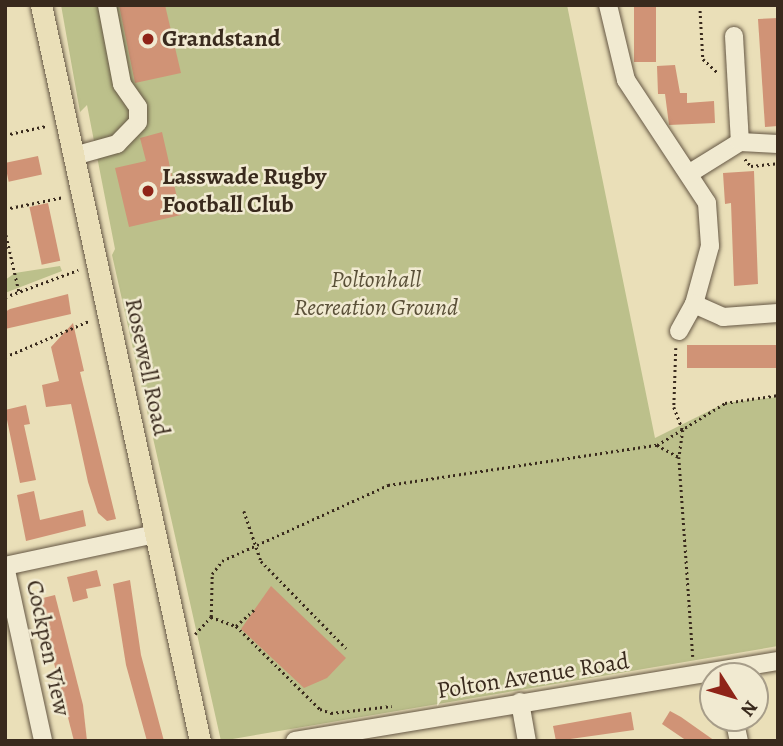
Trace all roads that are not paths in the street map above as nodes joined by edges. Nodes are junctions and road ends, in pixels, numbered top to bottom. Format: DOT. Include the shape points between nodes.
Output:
graph roads {
  1 [pos="41,5"];
  2 [pos="107,5"];
  3 [pos="608,5"];
  4 [pos="734,36"];
  5 [pos="740,142"];
  6 [pos="778,144"];
  7 [pos="74,156"];
  8 [pos="690,173"];
  9 [pos="694,304"];
  10 [pos="778,313"];
  11 [pos="679,331"];
  12 [pos="155,534"];
  13 [pos="5,566"];
  14 [pos="699,675"];
  15 [pos="520,702"];
  16 [pos="43,741"];
  17 [pos="200,741"];
  18 [pos="295,741"];
  19 [pos="527,741"];
  1 -- 7 [label="main road, Rosewell Road"];
  2 -- 7 [label="street" via="122,84 138,107 138,122 117,144"];
  3 -- 8 [label="street" via="625,80"];
  4 -- 5 [label="street"];
  5 -- 6 [label="street"];
  5 -- 8 [label="street"];
  7 -- 12 [label="main road, Rosewell Road"];
  8 -- 9 [label="street" via="707,203 710,246"];
  9 -- 10 [label="street" via="723,317"];
  9 -- 11 [label="street"];
  12 -- 13 [label="street"];
  12 -- 17 [label="main road, Rosewell Road"];
  13 -- 16 [label="street, Cockpen View"];
  14 -- 15 [label="street, Polton Avenue Road"];
  15 -- 18 [label="street, Polton Avenue Road"];
  15 -- 19 [label="street"];
}
